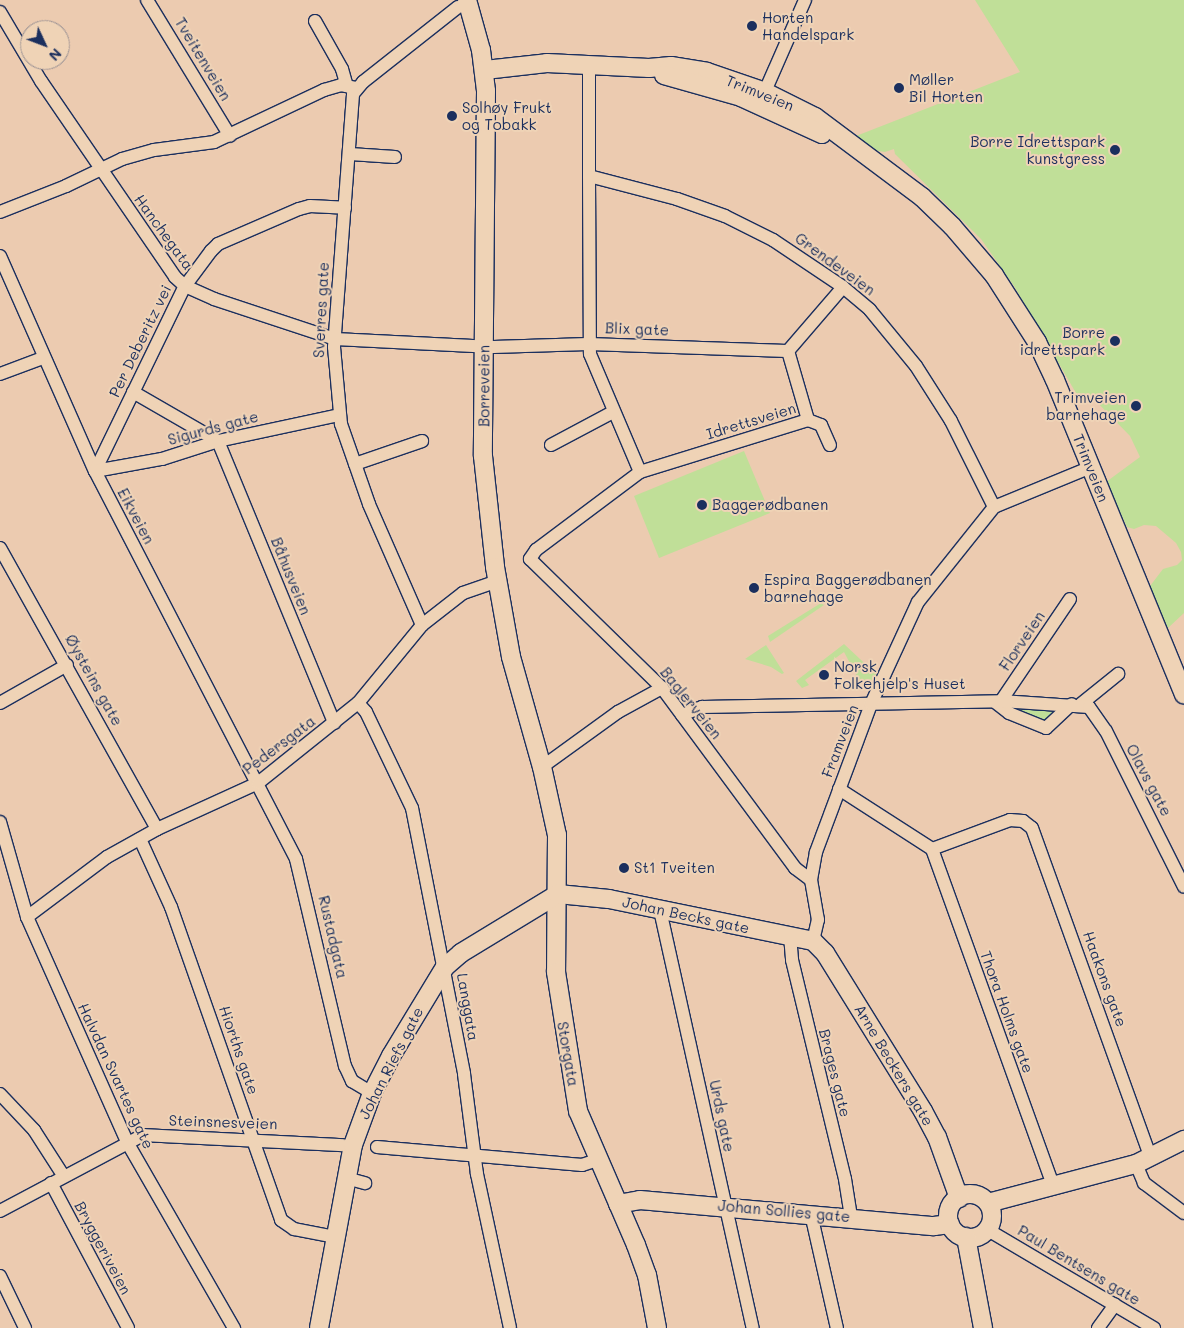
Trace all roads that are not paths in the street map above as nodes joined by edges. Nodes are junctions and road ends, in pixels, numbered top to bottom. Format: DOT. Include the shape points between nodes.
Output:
graph roads {
  1 [pos="147,0"];
  2 [pos="805,0"];
  3 [pos="465,2"];
  4 [pos="0,12"];
  5 [pos="316,21"];
  6 [pos="589,64"];
  7 [pos="485,70"];
  8 [pos="352,87"];
  9 [pos="762,98"];
  10 [pos="230,136"];
  11 [pos="350,154"];
  12 [pos="396,157"];
  13 [pos="100,170"];
  14 [pos="589,176"];
  15 [pos="345,208"];
  16 [pos="0,212"];
  17 [pos="0,256"];
  18 [pos="185,286"];
  19 [pos="844,287"];
  20 [pos="335,339"];
  21 [pos="588,344"];
  22 [pos="484,346"];
  23 [pos="788,351"];
  24 [pos="43,358"];
  25 [pos="0,374"];
  26 [pos="133,392"];
  27 [pos="613,412"];
  28 [pos="339,415"];
  29 [pos="808,420"];
  30 [pos="218,441"];
  31 [pos="422,441"];
  32 [pos="551,445"];
  33 [pos="830,445"];
  34 [pos="355,464"];
  35 [pos="1090,467"];
  36 [pos="95,471"];
  37 [pos="640,472"];
  38 [pos="994,507"];
  39 [pos="0,548"];
  40 [pos="530,559"];
  41 [pos="497,581"];
  42 [pos="1070,599"];
  43 [pos="422,625"];
  44 [pos="67,665"];
  45 [pos="1180,672"];
  46 [pos="1118,674"];
  47 [pos="662,688"];
  48 [pos="1184,695"];
  49 [pos="998,701"];
  50 [pos="0,703"];
  51 [pos="358,703"];
  52 [pos="872,704"];
  53 [pos="1076,704"];
  54 [pos="682,715"];
  55 [pos="334,723"];
  56 [pos="542,767"];
  57 [pos="258,783"];
  58 [pos="839,789"];
  59 [pos="0,822"];
  60 [pos="158,829"];
  61 [pos="140,839"];
  62 [pos="932,849"];
  63 [pos="811,880"];
  64 [pos="1184,887"];
  65 [pos="558,894"];
  66 [pos="660,910"];
  67 [pos="27,917"];
  68 [pos="790,936"];
  69 [pos="813,941"];
  70 [pos="445,967"];
  71 [pos="372,1093"];
  72 [pos="0,1094"];
  73 [pos="253,1139"];
  74 [pos="1184,1140"];
  75 [pos="127,1142"];
  76 [pos="343,1145"];
  77 [pos="377,1147"];
  78 [pos="475,1156"];
  79 [pos="597,1160"];
  80 [pos="1144,1161"];
  81 [pos="63,1176"];
  82 [pos="346,1178"];
  83 [pos="51,1183"];
  84 [pos="365,1183"];
  85 [pos="1053,1185"];
  86 [pos="959,1198"];
  87 [pos="988,1203"];
  88 [pos="618,1204"];
  89 [pos="726,1207"];
  90 [pos="0,1211"];
  91 [pos="1184,1213"];
  92 [pos="811,1214"];
  93 [pos="850,1217"];
  94 [pos="950,1224"];
  95 [pos="988,1230"];
  96 [pos="335,1237"];
  97 [pos="966,1237"];
  98 [pos="0,1276"];
  99 [pos="1115,1305"];
  100 [pos="25,1328"];
  101 [pos="128,1328"];
  102 [pos="234,1328"];
  103 [pos="319,1328"];
  104 [pos="510,1328"];
  105 [pos="657,1328"];
  106 [pos="753,1328"];
  107 [pos="837,1328"];
  108 [pos="983,1328"];
  109 [pos="1098,1328"];
  110 [pos="1154,1328"];
  1 -- 10 [label="street, Tveitenveien"];
  2 -- 9 [label="street"];
  3 -- 7 [label="main road, Borreveien"];
  3 -- 8 [label="street" via="440,18 403,53"];
  4 -- 13 [label="street, Hanchegata"];
  5 -- 8 [label="street"];
  6 -- 7 [label="main road, Trimveien" via="547,63"];
  6 -- 9 [label="main road, Trimveien" via="649,68"];
  6 -- 14 [label="street"];
  7 -- 22 [label="main road, Borreveien"];
  8 -- 10 [label="street" via="319,92"];
  8 -- 11 [label="street, Sverres gate"];
  9 -- 35 [label="main road, Trimveien" via="858,151 932,206 994,275 1037,342"];
  10 -- 13 [label="street" via="201,145 142,153"];
  11 -- 12 [label="street"];
  11 -- 15 [label="street, Sverres gate"];
  13 -- 16 [label="street"];
  13 -- 18 [label="street, Hanchegata" via="175,277"];
  14 -- 19 [label="street, Grendeveien" via="678,199 725,216 773,240"];
  14 -- 21 [label="street"];
  15 -- 18 [label="street, Per Deberitz vei" via="310,206 299,209 218,244"];
  15 -- 20 [label="street, Sverres gate"];
  17 -- 24 [label="street, Eikveien"];
  18 -- 20 [label="street, Hanchegata"];
  18 -- 26 [label="street, Per Deberitz vei"];
  19 -- 23 [label="street"];
  19 -- 38 [label="street, Grendeveien" via="870,310 916,366 951,421"];
  20 -- 22 [label="street, Hanchegata"];
  20 -- 28 [label="street, Sverres gate"];
  21 -- 22 [label="street, Blix gate"];
  21 -- 23 [label="street, Blix gate"];
  21 -- 27 [label="street"];
  22 -- 41 [label="main road, Borreveien" via="484,456"];
  23 -- 29 [label="street, Idrettsveien"];
  24 -- 25 [label="street"];
  24 -- 36 [label="street, Eikveien"];
  26 -- 30 [label="street"];
  26 -- 36 [label="street, Per Deberitz vei"];
  27 -- 32 [label="street"];
  27 -- 37 [label="street"];
  28 -- 30 [label="street, Sigurds gate"];
  28 -- 34 [label="street, Sverres gate"];
  29 -- 33 [label="street" via="822,425"];
  29 -- 37 [label="street, Idrettsveien"];
  30 -- 36 [label="street, Sigurds gate" via="162,459"];
  30 -- 55 [label="street, Båhusveien"];
  31 -- 34 [label="street"];
  34 -- 43 [label="street, Sverres gate" via="397,573"];
  35 -- 38 [label="street, Framveien"];
  35 -- 45 [label="main road, Trimveien"];
  36 -- 57 [label="street, Eikveien"];
  37 -- 40 [label="street, Idrettsveien" via="536,550"];
  38 -- 52 [label="street, Framveien" via="918,602"];
  39 -- 44 [label="street, Øysteins gate"];
  40 -- 47 [label="street, Baglerveien"];
  41 -- 43 [label="street, Pedersgata" via="463,593"];
  41 -- 56 [label="main road, Borreveien" via="519,690"];
  42 -- 49 [label="street, Florveien"];
  43 -- 51 [label="street, Pedersgata"];
  44 -- 50 [label="street"];
  44 -- 60 [label="street, Øysteins gate"];
  45 -- 48 [label="main road, Trimveien"];
  46 -- 53 [label="street"];
  47 -- 54 [label="street, Baglerveien"];
  47 -- 56 [label="street" via="618,712"];
  49 -- 52 [label="street"];
  49 -- 53 [label="street"];
  49 -- 53 [label="street" via="1009,713 1046,728"];
  51 -- 55 [label="street, Pedersgata"];
  51 -- 70 [label="street, Langgata" via="366,712 412,808"];
  52 -- 54 [label="street" via="702,707"];
  52 -- 58 [label="street, Framveien"];
  53 -- 64 [label="street, Olavs gate" via="1089,707 1106,731"];
  54 -- 63 [label="street, Baglerveien" via="795,868"];
  55 -- 57 [label="street, Pedersgata"];
  56 -- 65 [label="main road, Storgata" via="557,835"];
  57 -- 60 [label="street, Pedersgata"];
  57 -- 71 [label="street, Rustadgata" via="296,859 347,1072 352,1081"];
  58 -- 62 [label="street"];
  58 -- 63 [label="street, Framveien" via="816,852"];
  59 -- 67 [label="street, Halvdan Svartes gate"];
  60 -- 61 [label="street, Pedersgata"];
  61 -- 67 [label="street, Pedersgata" via="106,857"];
  61 -- 73 [label="street, Hiorths gate" via="171,907"];
  62 -- 80 [label="street, Haakons gate" via="1017,819 1028,824 1035,834"];
  62 -- 85 [label="street, Thora Holms gate"];
  63 -- 69 [label="street, Framveien" via="818,920"];
  65 -- 66 [label="main road, Johan Becks gate" via="575,894"];
  65 -- 70 [label="main road, Johan Riefs gate" via="461,953"];
  65 -- 79 [label="main road, Storgata" via="556,972 563,1026 578,1111"];
  66 -- 68 [label="main road, Johan Becks gate"];
  66 -- 89 [label="street, Urds gate"];
  67 -- 75 [label="street, Halvdan Svartes gate"];
  68 -- 69 [label="main road, Johan Becks gate"];
  68 -- 93 [label="street, Brages gate" via="794,969 845,1179"];
  69 -- 86 [label="main road, Arne Beckers gate" via="835,969 938,1137"];
  70 -- 71 [label="main road, Johan Riefs gate" via="410,1020"];
  70 -- 78 [label="street, Langgata"];
  71 -- 82 [label="main road, Johan Riefs gate" via="353,1145"];
  72 -- 81 [label="street" via="34,1130"];
  73 -- 75 [label="street, Steinsnesveien" via="143,1135"];
  73 -- 76 [label="street, Steinsnesveien"];
  73 -- 96 [label="street, Hiorths gate" via="281,1220 294,1229"];
  74 -- 80 [label="main road"];
  75 -- 81 [label="street, Steinsnesveien"];
  75 -- 102 [label="street, Halvdan Svartes gate"];
  77 -- 78 [label="street"];
  78 -- 79 [label="street" via="582,1165"];
  78 -- 104 [label="street, Langgata"];
  79 -- 88 [label="main road, Storgata"];
  80 -- 85 [label="main road"];
  80 -- 91 [label="street, Haakons gate" via="1144,1183"];
  81 -- 83 [label="street, Steinsnesveien"];
  82 -- 84 [label="street"];
  82 -- 96 [label="main road, Johan Riefs gate"];
  83 -- 90 [label="street, Steinsnesveien"];
  83 -- 101 [label="street, Bryggeriveien"];
  85 -- 87 [label="main road"];
  86 -- 87 [label="main road" via="974,1195"];
  86 -- 94 [label="main road" via="950,1209"];
  87 -- 95 [label="main road" via="992,1219"];
  88 -- 89 [label="main road, Johan Sollies gate" via="640,1200"];
  88 -- 105 [label="main road, Storgata" via="647,1275"];
  89 -- 92 [label="main road, Johan Sollies gate"];
  89 -- 106 [label="street, Urds gate"];
  92 -- 93 [label="main road, Johan Sollies gate"];
  92 -- 107 [label="street"];
  93 -- 94 [label="main road, Johan Sollies gate" via="934,1226"];
  94 -- 97 [label="main road" via="956,1233"];
  95 -- 97 [label="main road" via="976,1237"];
  95 -- 99 [label="street, Paul Bentsens gate"];
  96 -- 103 [label="main road, Johan Riefs gate"];
  97 -- 108 [label="main road"];
  98 -- 100 [label="street"];
  99 -- 109 [label="street"];
  99 -- 110 [label="street, Paul Bentsens gate"];
}
